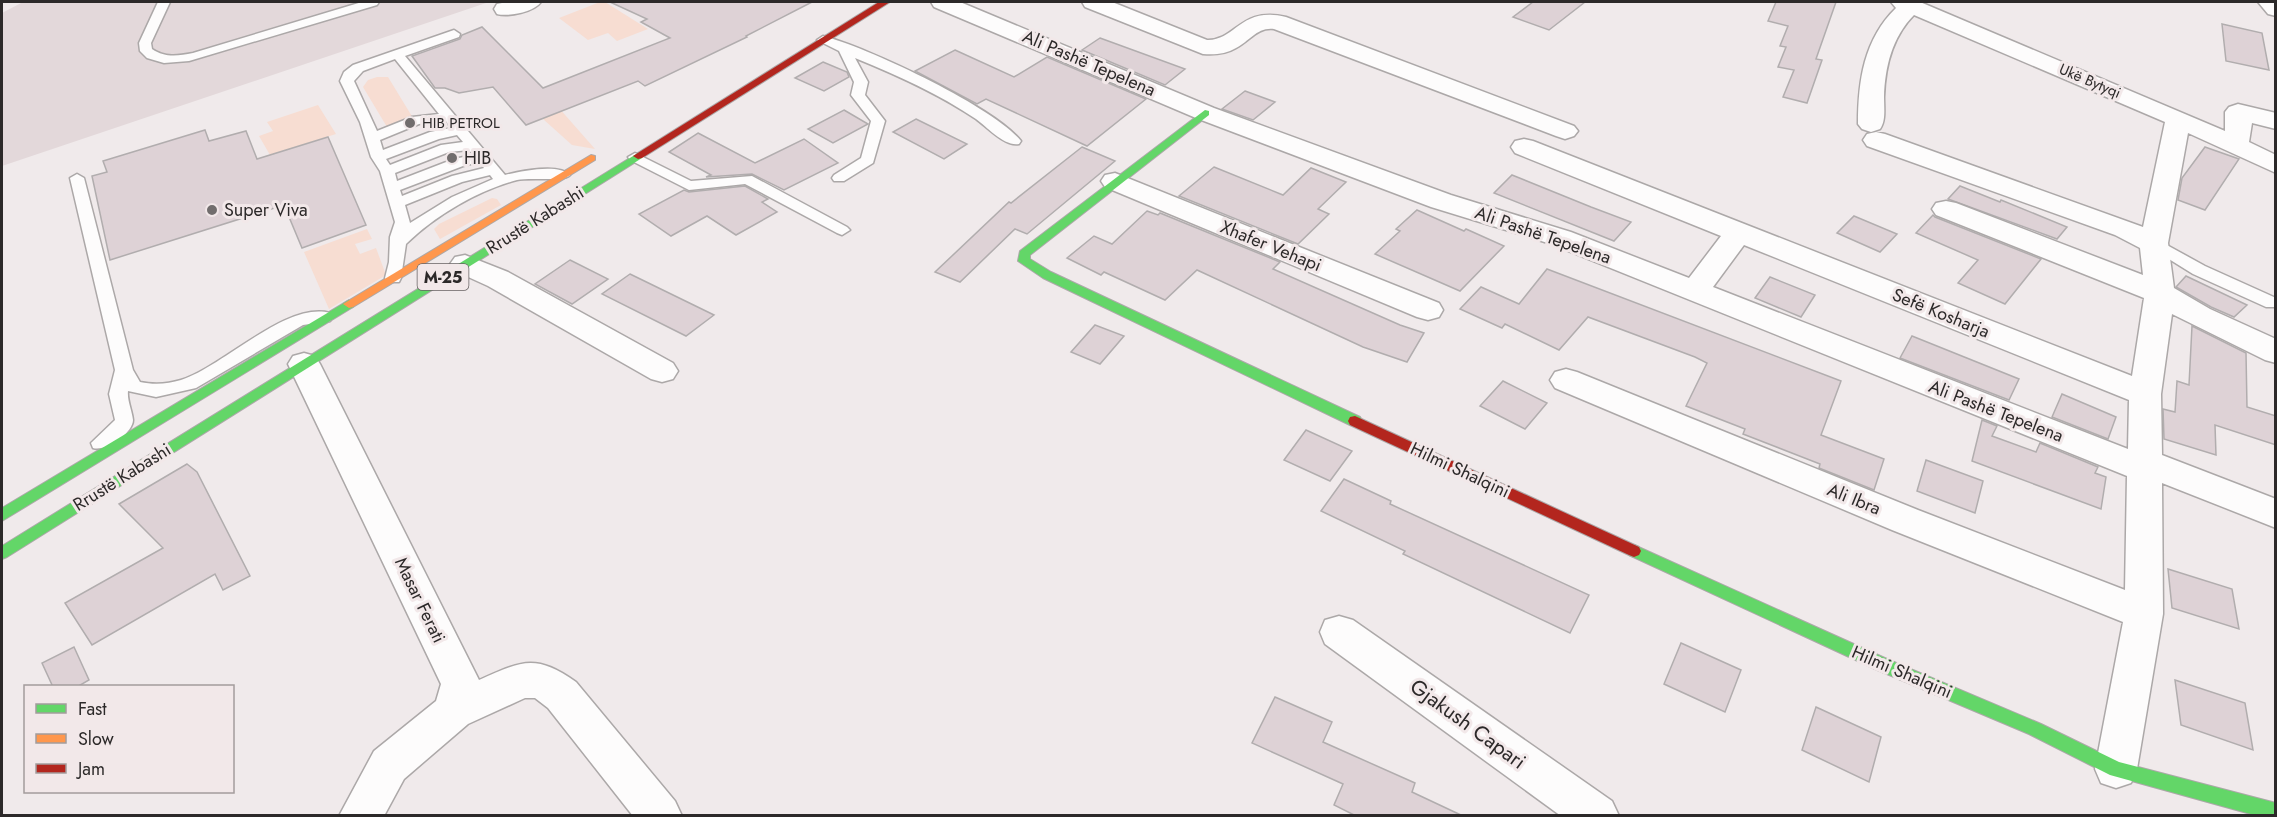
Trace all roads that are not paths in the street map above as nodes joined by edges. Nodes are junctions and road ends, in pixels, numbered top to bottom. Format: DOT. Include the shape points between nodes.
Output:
graph roads {
  1 [pos="164,2"];
  2 [pos="373,2"];
  3 [pos="530,2"];
  4 [pos="885,2"];
  5 [pos="942,2"];
  6 [pos="1093,2"];
  7 [pos="2269,2"];
  8 [pos="321,4"];
  9 [pos="1906,4"];
  10 [pos="505,9"];
  11 [pos="2276,9"];
  12 [pos="308,21"];
  13 [pos="454,33"];
  14 [pos="823,40"];
  15 [pos="844,48"];
  16 [pos="397,54"];
  17 [pos="1205,113"];
  18 [pos="449,117"];
  19 [pos="2178,118"];
  20 [pos="2276,121"];
  21 [pos="460,130"];
  22 [pos="1565,131"];
  23 [pos="371,138"];
  24 [pos="1014,141"];
  25 [pos="473,145"];
  26 [pos="2235,146"];
  27 [pos="1524,147"];
  28 [pos="607,148"];
  29 [pos="378,157"];
  30 [pos="483,157"];
  31 [pos="635,157"];
  32 [pos="2276,165"];
  33 [pos="387,171"];
  34 [pos="498,175"];
  35 [pos="563,175"];
  36 [pos="77,178"];
  37 [pos="839,178"];
  38 [pos="1115,181"];
  39 [pos="392,188"];
  40 [pos="398,203"];
  41 [pos="1946,209"];
  42 [pos="842,230"];
  43 [pos="1738,233"];
  44 [pos="397,242"];
  45 [pos="2154,243"];
  46 [pos="465,264"];
  47 [pos="393,278"];
  48 [pos="1695,291"];
  49 [pos="2160,293"];
  50 [pos="2272,303"];
  51 [pos="1428,310"];
  52 [pos="329,317"];
  53 [pos="2276,352"];
  54 [pos="304,364"];
  55 [pos="124,370"];
  56 [pos="662,371"];
  57 [pos="1566,380"];
  58 [pos="2145,394"];
  59 [pos="2144,466"];
  60 [pos="50,486"];
  61 [pos="2276,514"];
  62 [pos="2,515"];
  63 [pos="2,553"];
  64 [pos="2144,614"];
  65 [pos="1339,632"];
  66 [pos="454,711"];
  67 [pos="2116,769"];
  68 [pos="2276,812"];
  69 [pos="361,816"];
  70 [pos="660,816"];
  71 [pos="1597,816"];
  1 -- 12 [label="lane" via="145,42 146,51 161,60 196,56"];
  2 -- 12 [label="lane"];
  3 -- 10 [label="street"];
  4 -- 14 [label="main road, Rrustë Kabashi / M-25"];
  5 -- 17 [label="street, Ali Pashë Tepelena"];
  6 -- 22 [label="street" via="1213,49 1224,48 1254,23 1267,19 1278,22"];
  7 -- 11 [label="street"];
  8 -- 12 [label="lane"];
  9 -- 19 [label="street, Ukë Bytyqi"];
  9 -- 45 [label="street" via="1891,27 1871,76 1873,132"];
  13 -- 16 [label="lane"];
  14 -- 15 [label="lane"];
  14 -- 31 [label="main road, Rrustë Kabashi / M-25"];
  15 -- 24 [label="lane" via="989,120"];
  15 -- 37 [label="lane" via="861,82 858,95 878,121 868,160"];
  16 -- 18 [label="lane"];
  16 -- 23 [label="lane" via="348,75"];
  17 -- 38 [label="main road, Hilmi Shalqini"];
  17 -- 48 [label="street, Ali Pashë Tepelena" via="1441,201 1561,238"];
  18 -- 21 [label="lane"];
  18 -- 23 [label="lane" via="417,120"];
  19 -- 26 [label="street, Ukë Bytyqi"];
  19 -- 45 [label="street"];
  20 -- 26 [label="street" via="2238,112"];
  21 -- 25 [label="lane"];
  21 -- 29 [label="lane" via="435,135"];
  23 -- 29 [label="lane"];
  25 -- 30 [label="lane"];
  25 -- 33 [label="lane" via="446,148"];
  26 -- 32 [label="street, Ukë Bytyqi"];
  27 -- 43 [label="street, Sefë Kosharja"];
  28 -- 35 [label="main road, Rrustë Kabashi / M-25"];
  29 -- 33 [label="lane"];
  30 -- 34 [label="lane"];
  30 -- 39 [label="lane" via="459,162"];
  31 -- 42 [label="lane" via="689,186 747,179"];
  31 -- 46 [label="main road, Rrustë Kabashi / M-25"];
  33 -- 39 [label="lane"];
  34 -- 35 [label="lane"];
  34 -- 40 [label="lane" via="457,179"];
  34 -- 44 [label="lane" via="408,230"];
  35 -- 47 [label="main road, Rrustë Kabashi / M-25"];
  36 -- 55 [label="lane"];
  38 -- 51 [label="street, Xhafer Vehapi"];
  38 -- 67 [label="main road, Hilmi Shalqini" via="1024,254 1024,261 1510,494"];
  39 -- 40 [label="lane"];
  40 -- 44 [label="lane" via="403,222"];
  41 -- 49 [label="street"];
  43 -- 48 [label="street"];
  43 -- 58 [label="street, Sefë Kosharja"];
  44 -- 47 [label="lane"];
  45 -- 49 [label="street"];
  45 -- 50 [label="lane" via="2199,270"];
  46 -- 54 [label="main road, Rrustë Kabashi / M-25"];
  46 -- 56 [label="street"];
  47 -- 52 [label="main road, Rrustë Kabashi / M-25"];
  48 -- 59 [label="street, Ali Pashë Tepelena" via="1868,362"];
  49 -- 53 [label="street"];
  49 -- 58 [label="street"];
  52 -- 55 [label="lane" via="299,320 190,384 171,390 151,392 134,387"];
  52 -- 60 [label="main road, Rrustë Kabashi / M-25"];
  54 -- 63 [label="main road, Rrustë Kabashi / M-25"];
  54 -- 66 [label="street, Masar Ferati" via="460,684"];
  55 -- 60 [label="lane" via="118,394 124,422 111,436 65,464"];
  57 -- 64 [label="street, Ali Ibra"];
  58 -- 59 [label="street"];
  59 -- 61 [label="street, Ali Pashë Tepelena"];
  59 -- 64 [label="street"];
  60 -- 62 [label="main road, Rrustë Kabashi / M-25"];
  64 -- 67 [label="street"];
  65 -- 71 [label="street, Gjakush Capari"];
  66 -- 69 [label="street" via="389,765"];
  66 -- 70 [label="street" via="522,680 543,681 562,695"];
  67 -- 68 [label="main road"];
}
